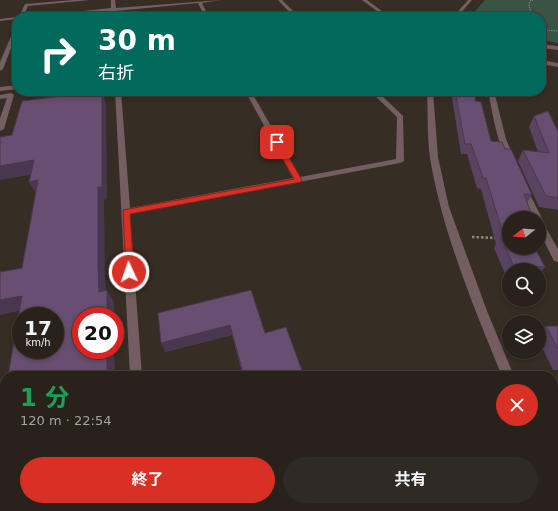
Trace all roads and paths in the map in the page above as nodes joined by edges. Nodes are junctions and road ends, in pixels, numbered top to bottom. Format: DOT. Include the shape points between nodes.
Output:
graph roads {
  1 [pos="88,0"];
  2 [pos="113,0"];
  3 [pos="177,0"];
  4 [pos="219,0"];
  5 [pos="280,0"];
  6 [pos="364,0"];
  7 [pos="470,0"];
  8 [pos="533,0"];
  9 [pos="199,2"];
  10 [pos="128,4"];
  11 [pos="114,9"];
  12 [pos="23,12"];
  13 [pos="82,12"];
  14 [pos="204,12"];
  15 [pos="293,12"];
  16 [pos="381,12"];
  17 [pos="459,12"];
  18 [pos="531,12"];
  19 [pos="12,19"];
  20 [pos="0,20"];
  21 [pos="546,30"];
  22 [pos="558,31"];
  23 [pos="12,39"];
  24 [pos="546,47"];
  25 [pos="558,48"];
  26 [pos="546,63"];
  27 [pos="558,65"];
  28 [pos="0,69"];
  29 [pos="12,88"];
  30 [pos="0,90"];
  31 [pos="118,96"];
  32 [pos="251,96"];
  33 [pos="379,96"];
  34 [pos="430,96"];
  35 [pos="492,96"];
  36 [pos="0,97"];
  37 [pos="0,129"];
  38 [pos="513,166"];
  39 [pos="298,180"];
  40 [pos="519,180"];
  41 [pos="534,211"];
  42 [pos="126,212"];
  43 [pos="546,232"];
  44 [pos="455,237"];
  45 [pos="502,238"];
  46 [pos="553,241"];
  47 [pos="558,258"];
  48 [pos="136,371"];
  49 [pos="506,371"];
  1 -- 12 [label="street" via="26,5"];
  2 -- 11 [label="street"];
  3 -- 10 [label="street"];
  4 -- 9 [label="street"];
  5 -- 15 [label="street"];
  6 -- 16 [label="street"];
  7 -- 17 [label="street"];
  8 -- 18 [label="path" via="529,6"];
  9 -- 11 [label="street"];
  9 -- 14 [label="street"];
  11 -- 13 [label="street"];
  19 -- 20 [label="street"];
  21 -- 22 [label="path"];
  23 -- 28 [label="street"];
  24 -- 25 [label="street"];
  26 -- 27 [label="street"];
  29 -- 30 [label="street"];
  31 -- 42 [label="street"];
  32 -- 39 [label="street"];
  33 -- 39 [label="street" via="400,116 400,161"];
  34 -- 44 [label="street" via="434,157 445,207"];
  35 -- 38 [label="street" via="502,139"];
  36 -- 37 [label="street" via="11,95"];
  39 -- 42 [label="street"];
  40 -- 41 [label="street"];
  42 -- 48 [label="street"];
  43 -- 46 [label="street"];
  44 -- 45 [label="path"];
  44 -- 49 [label="street"];
  46 -- 47 [label="street"];
}
